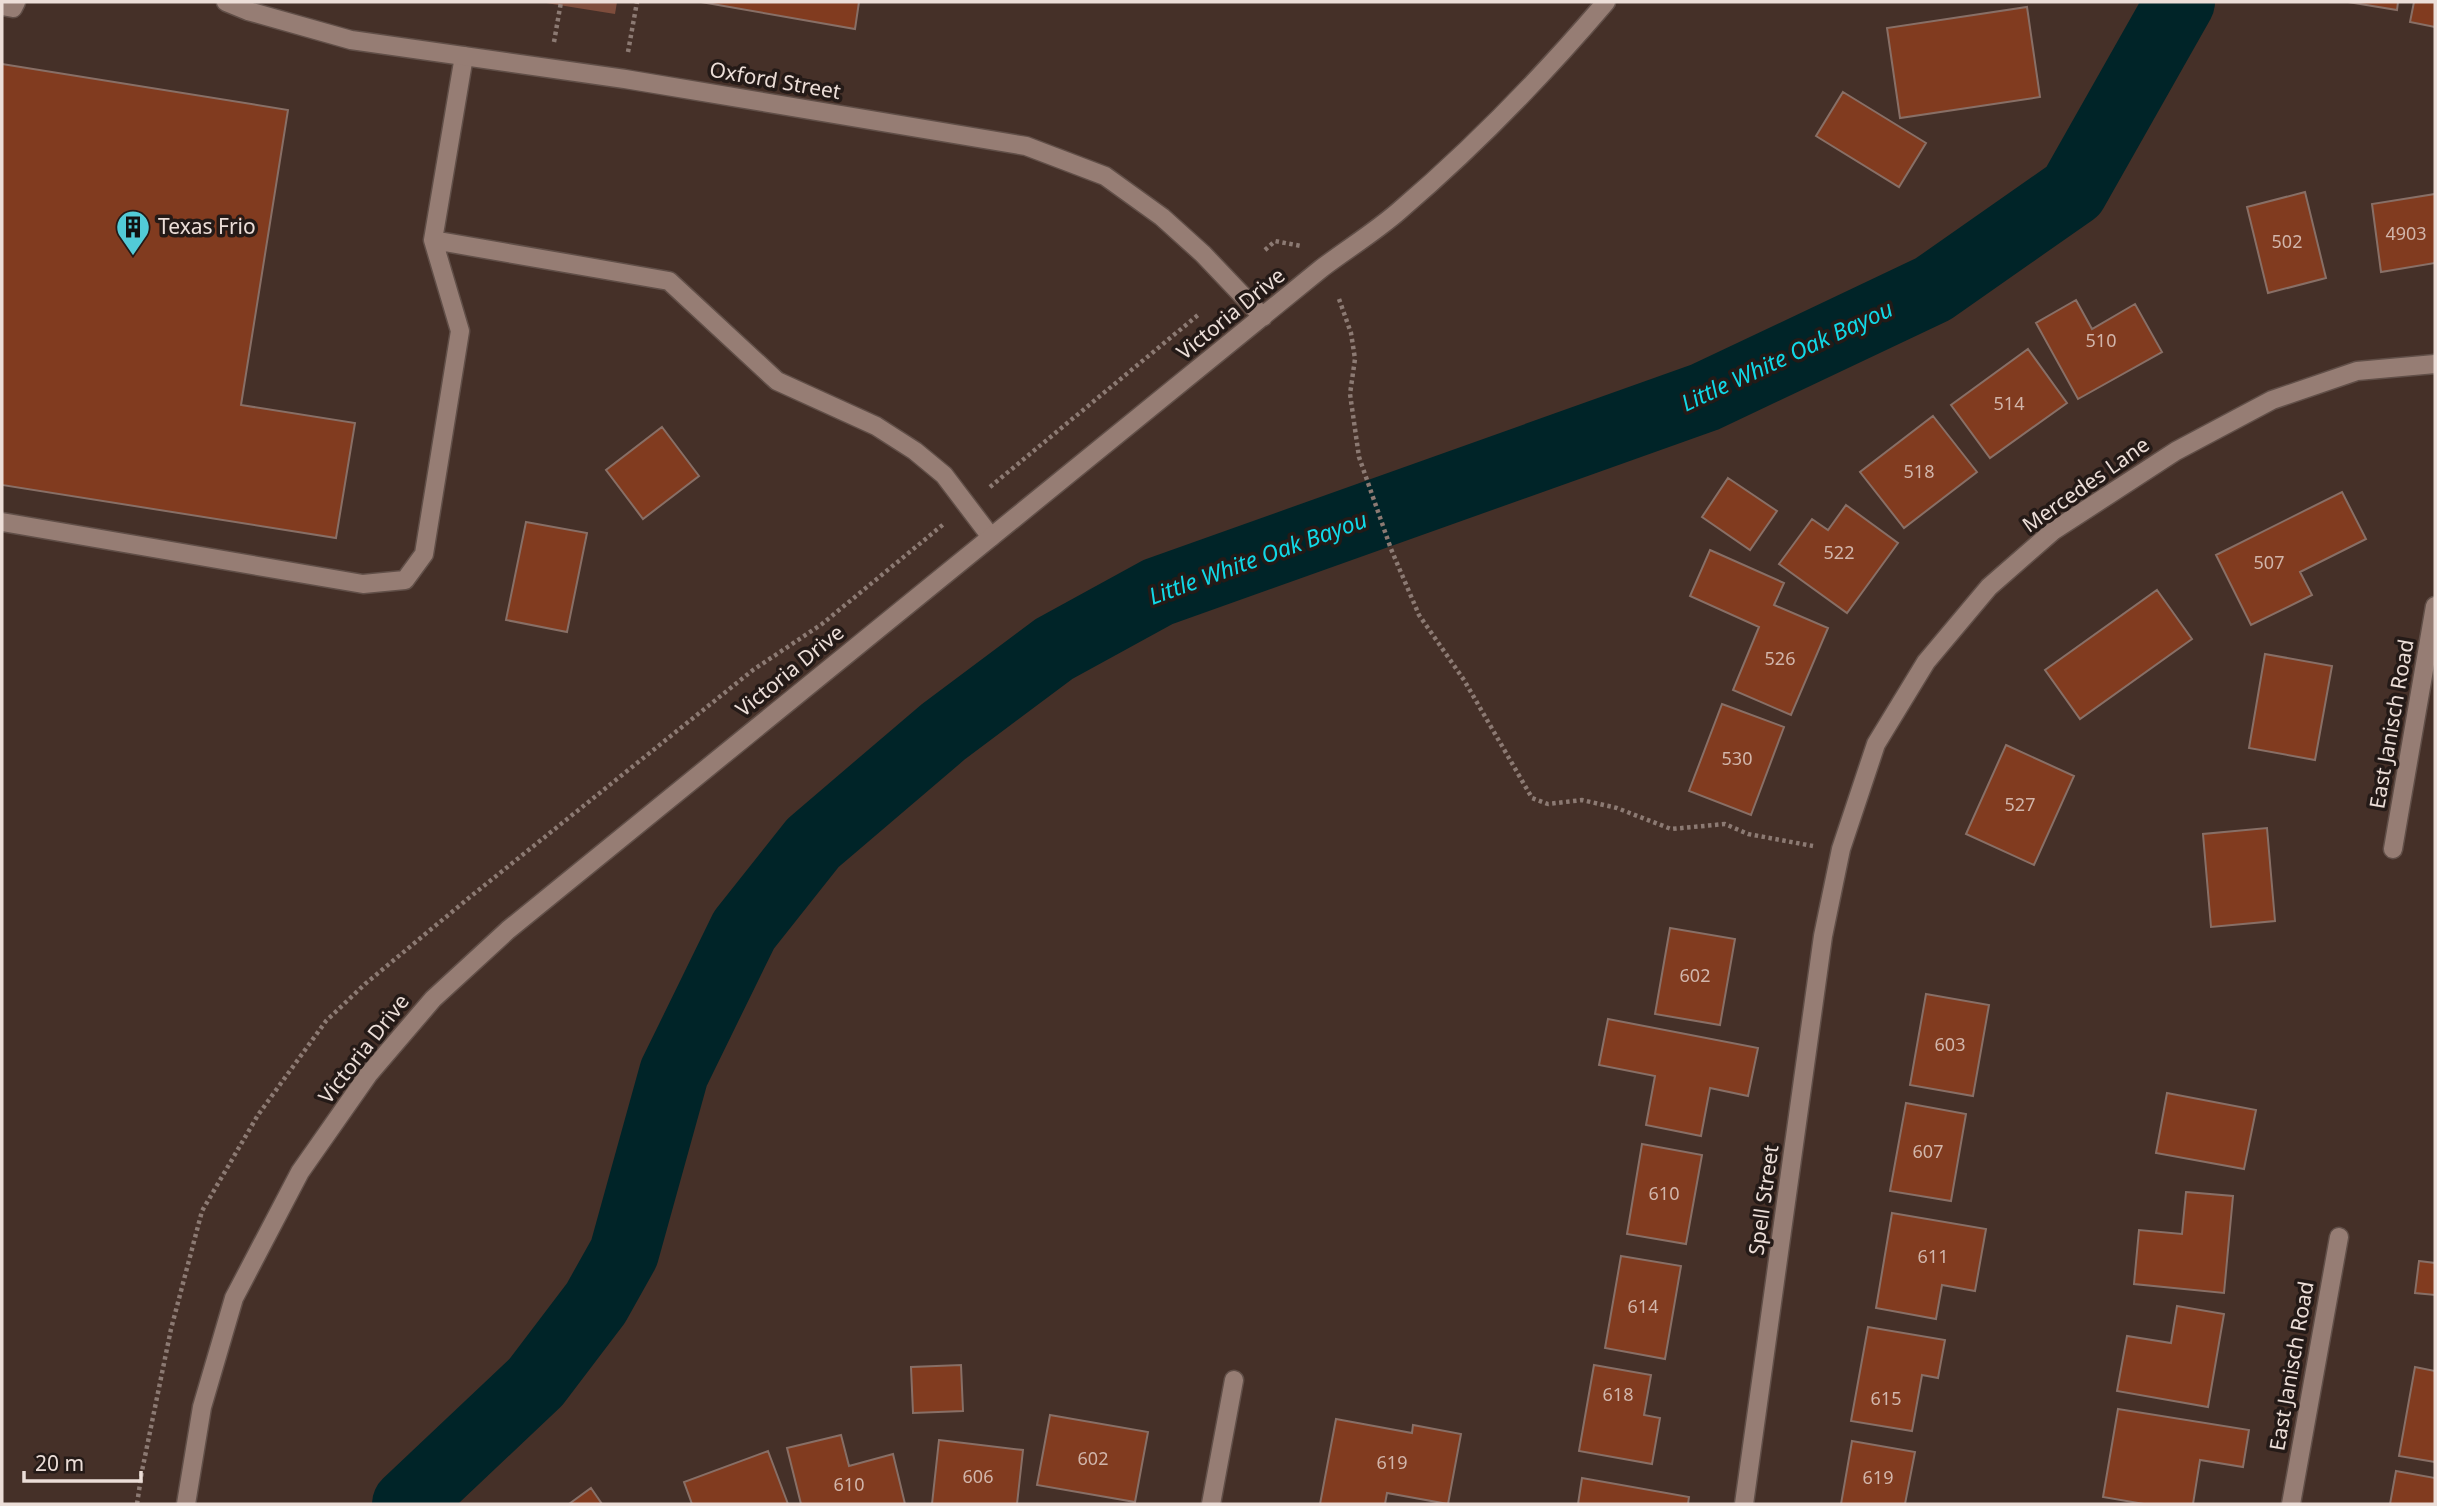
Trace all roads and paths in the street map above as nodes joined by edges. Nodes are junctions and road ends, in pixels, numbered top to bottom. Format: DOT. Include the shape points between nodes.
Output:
graph roads {
  1 [pos="16,2"];
  2 [pos="226,2"];
  3 [pos="561,2"];
  4 [pos="637,2"];
  5 [pos="1606,2"];
  6 [pos="2,6"];
  7 [pos="464,56"];
  8 [pos="550,68"];
  9 [pos="625,79"];
  10 [pos="433,240"];
  11 [pos="1306,247"];
  12 [pos="1265,250"];
  13 [pos="1339,299"];
  14 [pos="1263,317"];
  15 [pos="2435,364"];
  16 [pos="2,522"];
  17 [pos="991,537"];
  18 [pos="2435,606"];
  19 [pos="2393,849"];
  20 [pos="1840,858"];
  21 [pos="1830,902"];
  22 [pos="2339,1237"];
  23 [pos="1234,1380"];
  24 [pos="186,1504"];
  25 [pos="1212,1504"];
  26 [pos="1744,1504"];
  27 [pos="2291,1504"];
  1 -- 6 [label="street" via="13,8"];
  2 -- 7 [label="street, Oxford Street" via="351,40"];
  3 -- 8 [label="path"];
  4 -- 9 [label="path"];
  5 -- 14 [label="street, Victoria Drive" via="1497,123 1397,213"];
  7 -- 8 [label="street, Oxford Street"];
  7 -- 10 [label="street"];
  8 -- 9 [label="street, Oxford Street"];
  9 -- 14 [label="street, Oxford Street" via="1026,146 1105,176 1162,217"];
  10 -- 16 [label="street" via="460,331 424,554 405,580 363,584"];
  10 -- 17 [label="street" via="669,281 777,380 876,426 915,451 944,475"];
  11 -- 12 [label="path" via="1275,241"];
  13 -- 20 [label="path" via="1351,332 1350,394 1359,457 1391,549 1419,615 1464,680 1532,798 1548,804 1582,800 1605,805 1671,829 1725,824"];
  14 -- 17 [label="street, Victoria Drive"];
  15 -- 20 [label="street, Mercedes Lane" via="2357,371 2272,400 2176,450 2053,531 1989,587 1926,662 1876,744"];
  17 -- 24 [label="street, Victoria Drive" via="508,930 433,999 368,1075 300,1172 234,1297 202,1407"];
  18 -- 19 [label="street, East Janisch Road"];
  20 -- 21 [label="street, Mercedes Lane"];
  21 -- 26 [label="street, Spell Street"];
  22 -- 27 [label="street, East Janisch Road"];
  23 -- 25 [label="street"];
}
